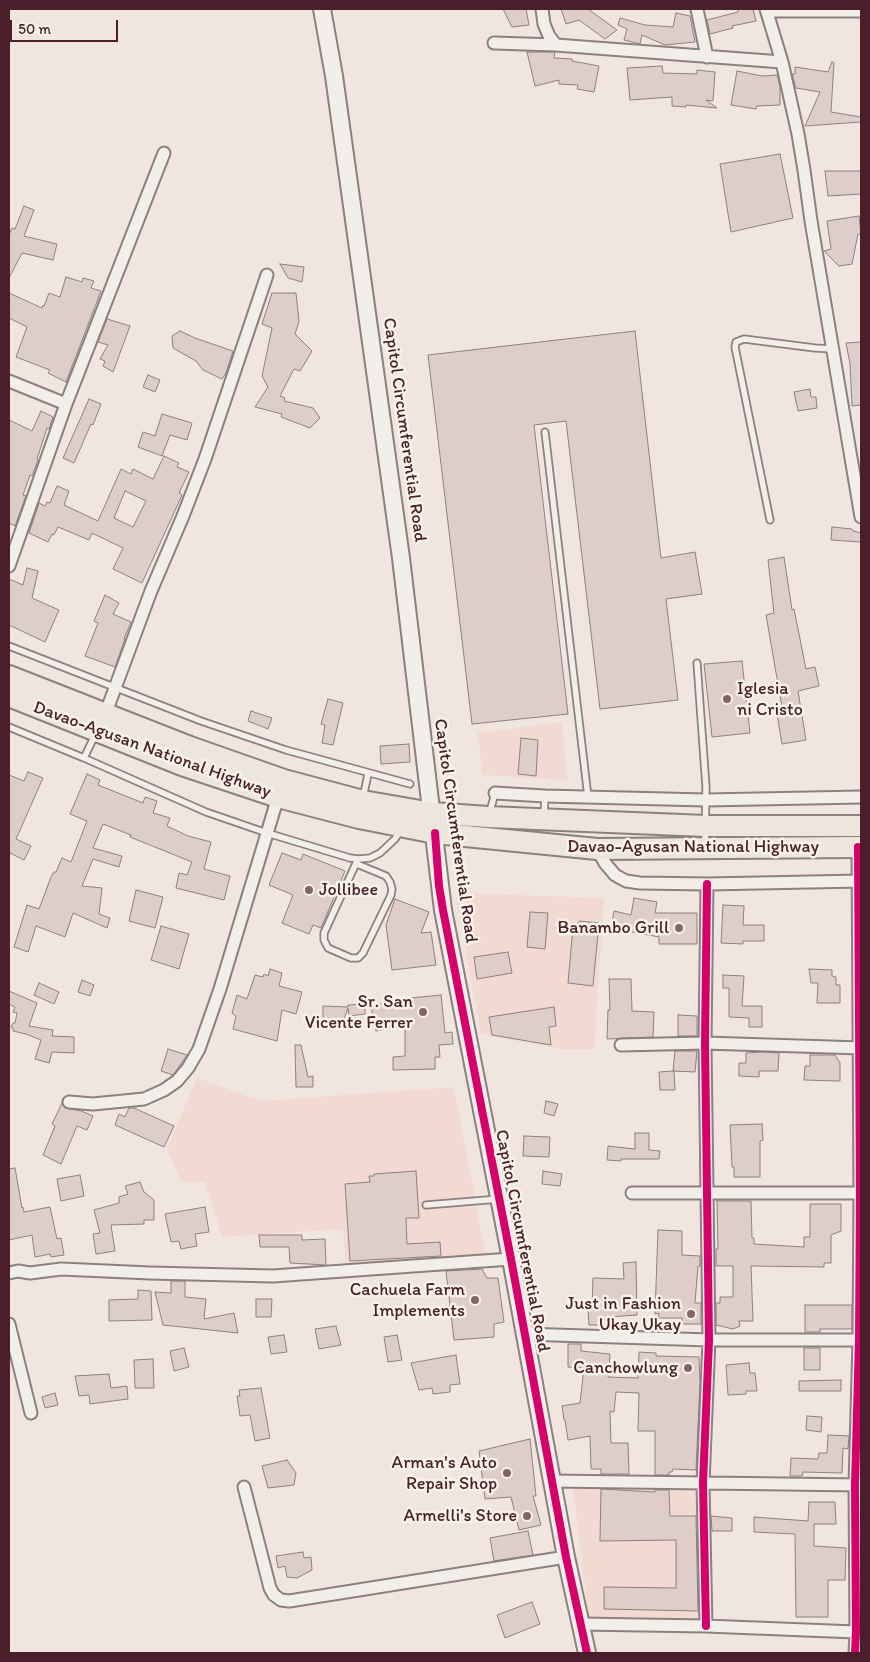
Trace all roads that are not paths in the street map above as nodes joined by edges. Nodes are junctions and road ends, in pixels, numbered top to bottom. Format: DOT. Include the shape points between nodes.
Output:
graph roads {
  1 [pos="322,9"];
  2 [pos="542,9"];
  3 [pos="697,9"];
  4 [pos="766,10"];
  5 [pos="861,11"];
  6 [pos="494,43"];
  7 [pos="556,45"];
  8 [pos="707,57"];
  9 [pos="782,62"];
  10 [pos="164,153"];
  11 [pos="267,275"];
  12 [pos="833,349"];
  13 [pos="9,381"];
  14 [pos="66,404"];
  15 [pos="545,432"];
  16 [pos="861,517"];
  17 [pos="770,520"];
  18 [pos="9,566"];
  19 [pos="9,646"];
  20 [pos="697,662"];
  21 [pos="9,676"];
  22 [pos="114,688"];
  23 [pos="9,696"];
  24 [pos="101,723"];
  25 [pos="9,727"];
  26 [pos="84,758"];
  27 [pos="368,774"];
  28 [pos="410,784"];
  29 [pos="495,793"];
  30 [pos="544,796"];
  31 [pos="278,797"];
  32 [pos="588,797"];
  33 [pos="861,797"];
  34 [pos="363,800"];
  35 [pos="706,800"];
  36 [pos="432,813"];
  37 [pos="488,818"];
  38 [pos="544,820"];
  39 [pos="706,826"];
  40 [pos="861,826"];
  41 [pos="402,827"];
  42 [pos="267,833"];
  43 [pos="435,833"];
  44 [pos="860,847"];
  45 [pos="597,849"];
  46 [pos="706,849"];
  47 [pos="357,862"];
  48 [pos="859,881"];
  49 [pos="707,884"];
  50 [pos="706,1043"];
  51 [pos="622,1045"];
  52 [pos="860,1048"];
  53 [pos="69,1102"];
  54 [pos="632,1193"];
  55 [pos="707,1193"];
  56 [pos="861,1193"];
  57 [pos="499,1199"];
  58 [pos="426,1205"];
  59 [pos="511,1260"];
  60 [pos="9,1273"];
  61 [pos="9,1324"];
  62 [pos="524,1334"];
  63 [pos="709,1340"];
  64 [pos="860,1340"];
  65 [pos="31,1413"];
  66 [pos="552,1481"];
  67 [pos="703,1483"];
  68 [pos="858,1485"];
  69 [pos="244,1487"];
  70 [pos="566,1557"];
  71 [pos="580,1624"];
  72 [pos="706,1626"];
  73 [pos="856,1632"];
  74 [pos="587,1653"];
  75 [pos="855,1653"];
  1 -- 36 [label="main road, Capitol Circumferential Road" via="400,548"];
  2 -- 7 [label="street" via="544,24"];
  3 -- 8 [label="street"];
  4 -- 5 [label="street"];
  4 -- 9 [label="street"];
  6 -- 7 [label="street"];
  7 -- 8 [label="street"];
  8 -- 9 [label="street"];
  9 -- 12 [label="street" via="803,161"];
  10 -- 14 [label="street"];
  11 -- 22 [label="street" via="205,459"];
  12 -- 16 [label="street"];
  12 -- 17 [label="lane" via="744,339 736,342"];
  13 -- 14 [label="street"];
  14 -- 18 [label="street"];
  15 -- 32 [label="lane"];
  19 -- 22 [label="lane"];
  20 -- 35 [label="lane"];
  21 -- 24 [label="highway, Davao-Agusan National Highway"];
  22 -- 24 [label="street"];
  22 -- 27 [label="lane" via="286,750"];
  23 -- 24 [label="highway, Davao-Agusan National Highway"];
  24 -- 26 [label="lane"];
  24 -- 31 [label="highway, Davao-Agusan National Highway" via="182,765"];
  24 -- 34 [label="highway, Davao-Agusan National Highway" via="190,747 284,780"];
  25 -- 26 [label="lane"];
  26 -- 42 [label="lane" via="189,805"];
  27 -- 28 [label="lane"];
  27 -- 34 [label="lane"];
  29 -- 30 [label="street"];
  29 -- 37 [label="lane"];
  30 -- 32 [label="street"];
  30 -- 38 [label="lane"];
  31 -- 41 [label="highway, Davao-Agusan National Highway"];
  31 -- 42 [label="street"];
  32 -- 35 [label="street"];
  33 -- 35 [label="street"];
  34 -- 36 [label="highway, Davao-Agusan National Highway"];
  35 -- 39 [label="lane"];
  36 -- 37 [label="highway, Davao-Agusan National Highway"];
  36 -- 43 [label="main road, Capitol Circumferential Road"];
  37 -- 38 [label="highway, Davao-Agusan National Highway"];
  38 -- 39 [label="highway, Davao-Agusan National Highway"];
  39 -- 40 [label="highway, Davao-Agusan National Highway"];
  39 -- 46 [label="lane"];
  41 -- 43 [label="highway, Davao-Agusan National Highway"];
  41 -- 47 [label="lane" via="380,853"];
  42 -- 47 [label="lane"];
  42 -- 53 [label="street" via="220,989 188,1068 178,1081 144,1099 92,1104"];
  43 -- 45 [label="highway, Davao-Agusan National Highway"];
  43 -- 57 [label="main road, Capitol Circumferential Road" via="443,910"];
  44 -- 46 [label="highway, Davao-Agusan National Highway"];
  44 -- 48 [label="street"];
  45 -- 46 [label="highway, Davao-Agusan National Highway"];
  45 -- 49 [label="street" via="615,875 626,881"];
  47 -- 47 [label="lane" via="324,933 328,948 351,958 358,958 363,953 392,889 386,876"];
  48 -- 49 [label="street"];
  48 -- 52 [label="street"];
  49 -- 50 [label="street"];
  50 -- 51 [label="street"];
  50 -- 52 [label="street"];
  50 -- 55 [label="street"];
  52 -- 56 [label="street"];
  54 -- 55 [label="street"];
  55 -- 56 [label="street"];
  55 -- 63 [label="street"];
  56 -- 64 [label="street"];
  57 -- 58 [label="lane"];
  57 -- 59 [label="main road, Capitol Circumferential Road"];
  59 -- 60 [label="street" via="273,1276 61,1269"];
  59 -- 62 [label="main road, Capitol Circumferential Road"];
  61 -- 65 [label="street"];
  62 -- 63 [label="street"];
  62 -- 66 [label="main road, Capitol Circumferential Road"];
  63 -- 64 [label="street"];
  63 -- 67 [label="street"];
  64 -- 68 [label="street"];
  66 -- 67 [label="street"];
  66 -- 70 [label="main road, Capitol Circumferential Road"];
  67 -- 68 [label="street"];
  67 -- 72 [label="street"];
  68 -- 73 [label="street"];
  69 -- 70 [label="street" via="270,1588 281,1600"];
  70 -- 71 [label="main road, Capitol Circumferential Road"];
  71 -- 72 [label="street"];
  71 -- 74 [label="main road, Capitol Circumferential Road"];
  72 -- 73 [label="street"];
  73 -- 75 [label="street"];
}
